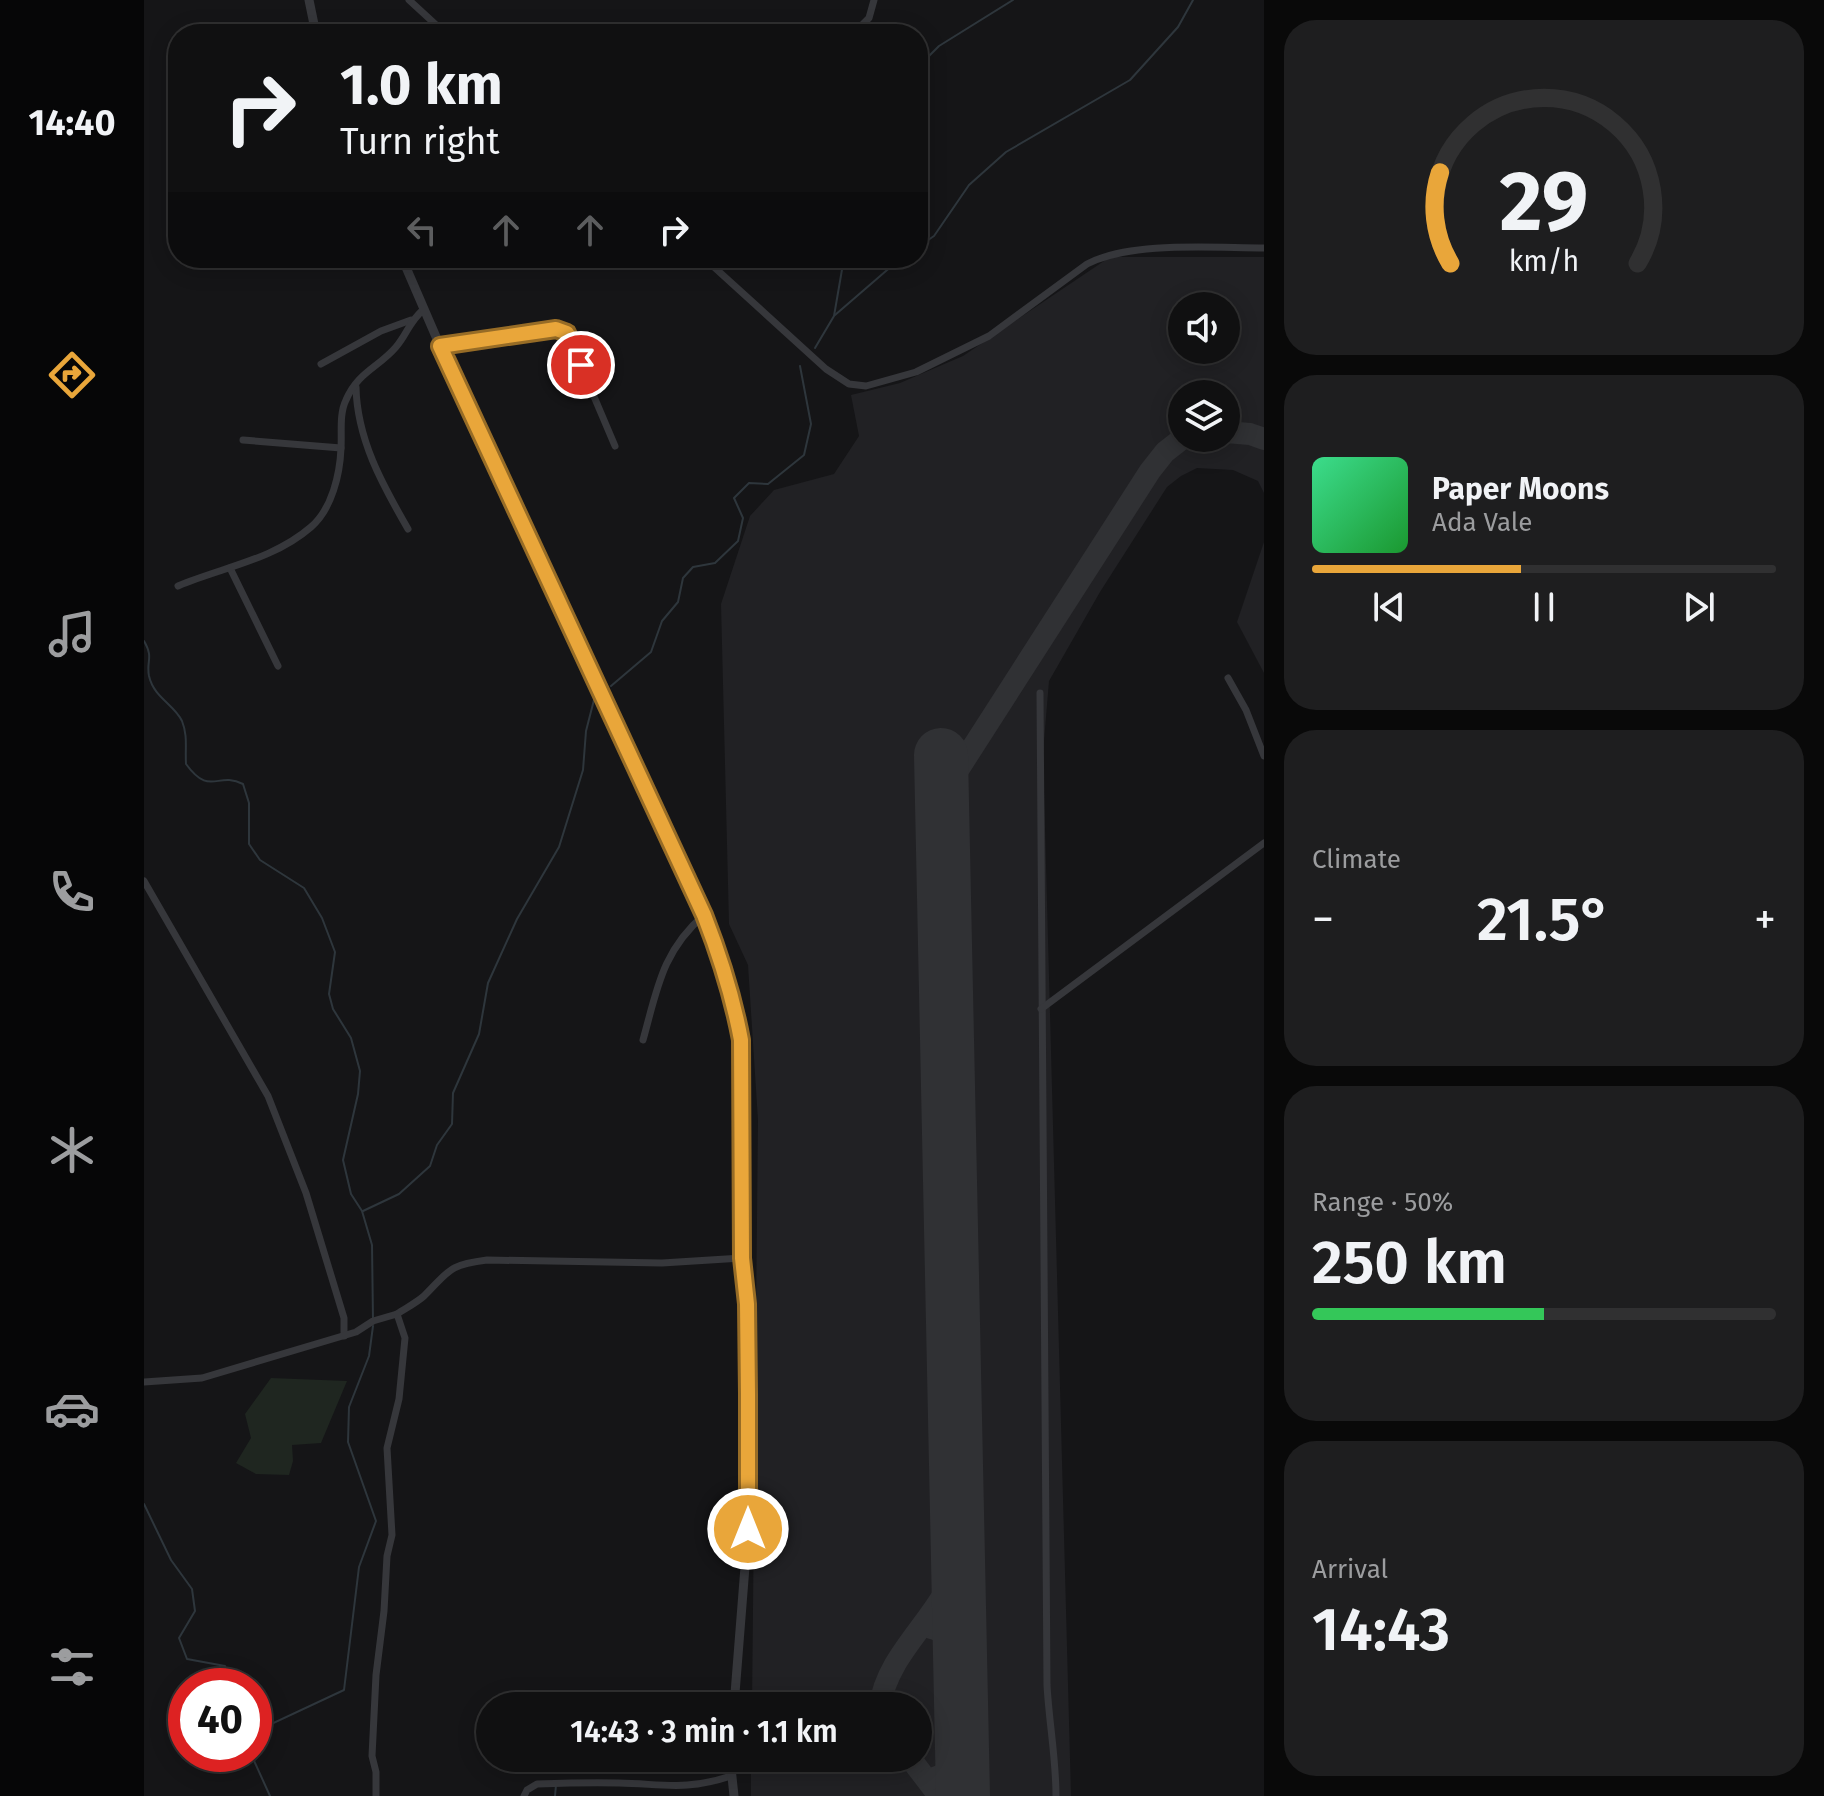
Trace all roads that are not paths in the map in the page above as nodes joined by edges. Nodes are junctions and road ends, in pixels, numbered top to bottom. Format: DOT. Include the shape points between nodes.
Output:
graph roads {
  1 [pos="309,0"];
  2 [pos="409,0"];
  3 [pos="874,0"];
  4 [pos="314,24"];
  5 [pos="435,24"];
  6 [pos="863,24"];
  7 [pos="1264,248"];
  8 [pos="406,268"];
  9 [pos="715,268"];
  10 [pos="424,309"];
  11 [pos="411,320"];
  12 [pos="440,346"];
  13 [pos="321,364"];
  14 [pos="356,385"];
  15 [pos="243,440"];
  16 [pos="615,446"];
  17 [pos="341,448"];
  18 [pos="408,529"];
  19 [pos="230,568"];
  20 [pos="178,586"];
  21 [pos="278,666"];
  22 [pos="1228,678"];
  23 [pos="1040,693"];
  24 [pos="1264,756"];
  25 [pos="1264,843"];
  26 [pos="144,881"];
  27 [pos="704,915"];
  28 [pos="1041,1009"];
  29 [pos="643,1040"];
  30 [pos="742,1258"];
  31 [pos="397,1314"];
  32 [pos="344,1336"];
  33 [pos="144,1382"];
  34 [pos="735,1692"];
  35 [pos="731,1772"];
  36 [pos="731,1776"];
  37 [pos="376,1796"];
  38 [pos="524,1796"];
  39 [pos="734,1796"];
  40 [pos="1056,1796"];
  1 -- 4 [label="street"];
  2 -- 5 [label="street"];
  3 -- 6 [label="street"];
  7 -- 9 [label="street" via="1103,256 967,349 916,372 866,386 849,384 826,369"];
  8 -- 10 [label="street"];
  10 -- 11 [label="street"];
  10 -- 12 [label="street"];
  11 -- 13 [label="street"];
  11 -- 14 [label="street" via="397,346"];
  12 -- 16 [label="street" via="556,329 567,333"];
  12 -- 27 [label="street"];
  14 -- 17 [label="street" via="344,404"];
  14 -- 18 [label="street" via="366,447"];
  15 -- 17 [label="street"];
  17 -- 19 [label="street" via="333,492 315,523 282,547"];
  19 -- 20 [label="street"];
  19 -- 21 [label="street"];
  22 -- 24 [label="street"];
  23 -- 28 [label="street"];
  25 -- 28 [label="street"];
  26 -- 32 [label="street" via="268,1096 306,1193"];
  27 -- 29 [label="street" via="671,955"];
  27 -- 30 [label="street" via="741,1040"];
  28 -- 40 [label="street" via="1047,1685"];
  30 -- 31 [label="street" via="470,1262 442,1274 425,1295"];
  30 -- 34 [label="street" via="748,1529"];
  31 -- 32 [label="street"];
  31 -- 37 [label="street" via="405,1338 387,1448 392,1535 375,1687"];
  32 -- 33 [label="street" via="202,1378"];
  35 -- 36 [label="street"];
  36 -- 38 [label="street" via="676,1787 537,1784"];
  36 -- 39 [label="street"];
}
